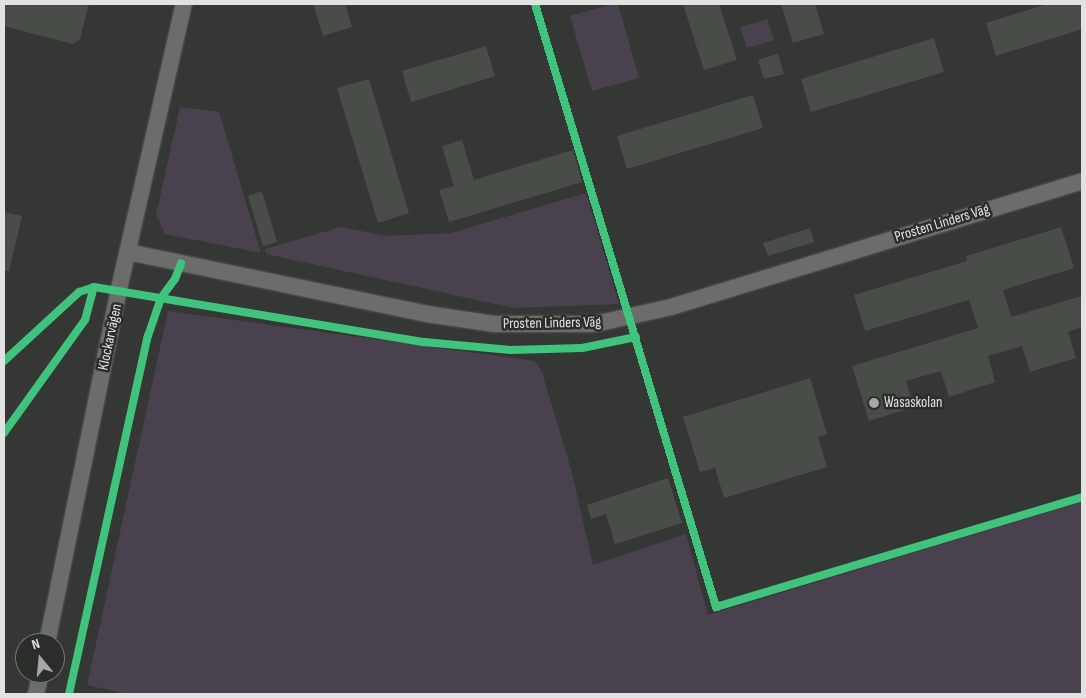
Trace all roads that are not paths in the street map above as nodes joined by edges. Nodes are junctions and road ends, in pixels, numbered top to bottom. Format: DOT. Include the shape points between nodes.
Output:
graph roads {
  1 [pos="184,4"];
  2 [pos="1082,181"];
  3 [pos="128,252"];
  4 [pos="49,633"];
  1 -- 3 [label="street, Klockarvägen"];
  2 -- 3 [label="street, Prosten Linders Väg" via="671,307 595,324 496,324 437,315"];
  3 -- 4 [label="street, Klockarvägen"];
}
